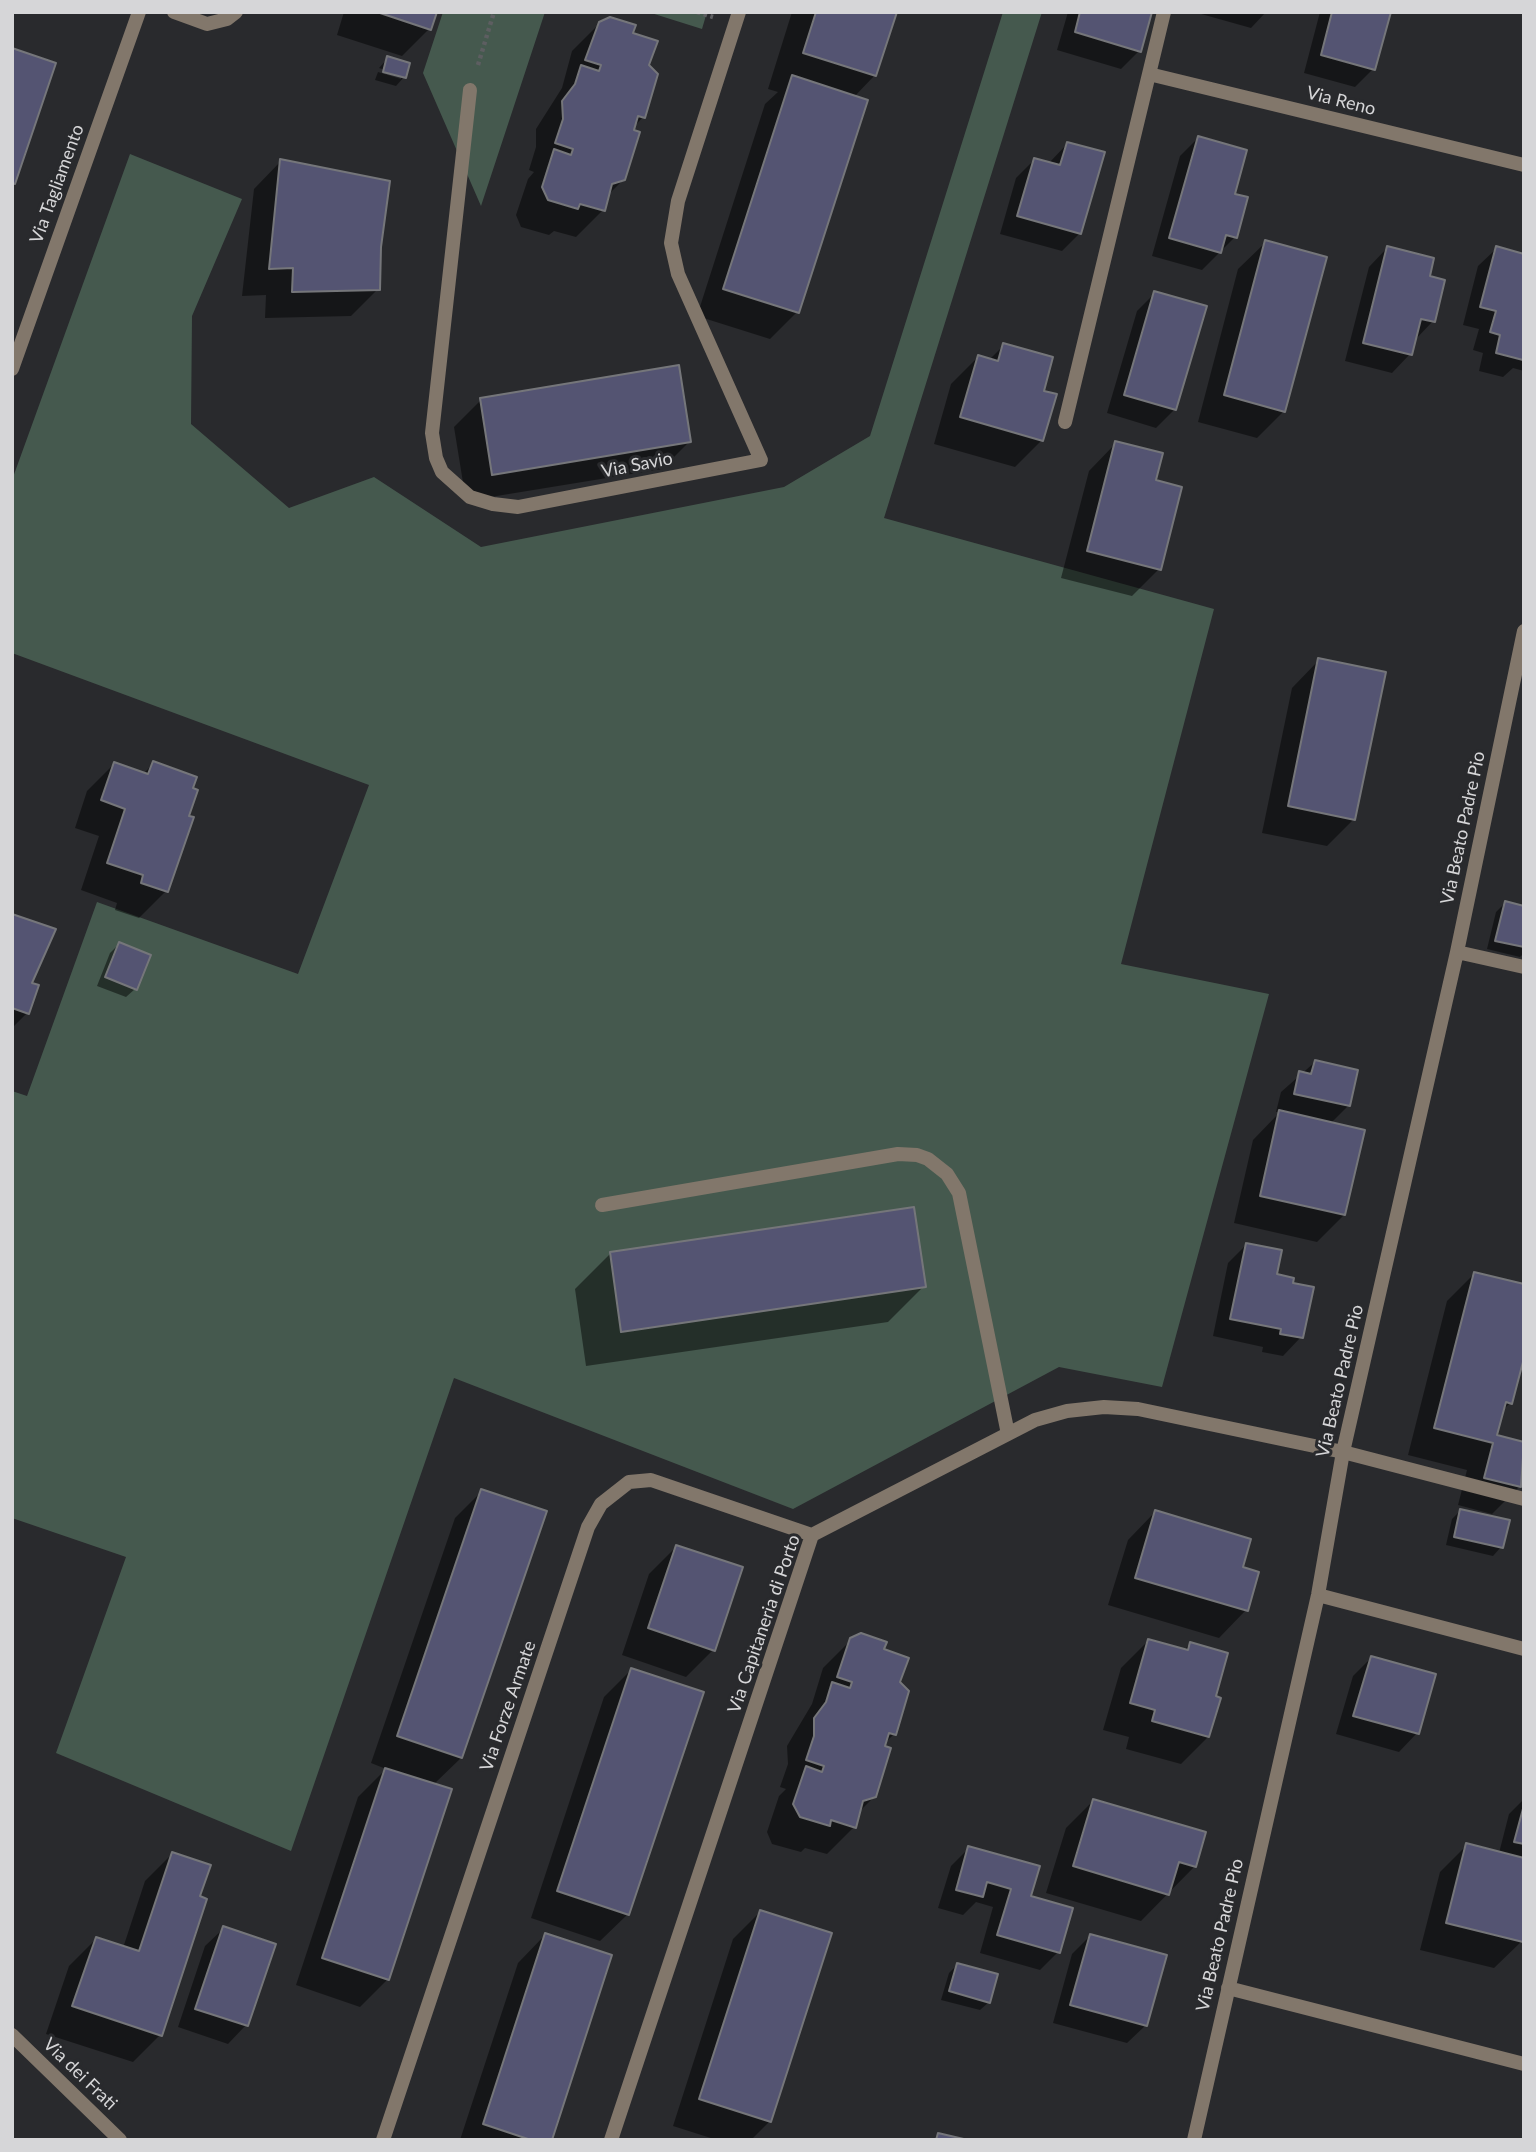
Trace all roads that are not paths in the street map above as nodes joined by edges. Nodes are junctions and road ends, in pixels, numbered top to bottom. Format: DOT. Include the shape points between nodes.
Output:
graph roads {
  1 [pos="139,12"];
  2 [pos="174,12"];
  3 [pos="236,12"];
  4 [pos="739,12"];
  5 [pos="1164,12"];
  6 [pos="1149,74"];
  7 [pos="470,90"];
  8 [pos="1524,165"];
  9 [pos="12,369"];
  10 [pos="1065,422"];
  11 [pos="1524,631"];
  12 [pos="1457,952"];
  13 [pos="1524,967"];
  14 [pos="602,1205"];
  15 [pos="1007,1434"];
  16 [pos="1343,1452"];
  17 [pos="1524,1499"];
  18 [pos="812,1535"];
  19 [pos="1318,1595"];
  20 [pos="1524,1650"];
  21 [pos="1227,1989"];
  22 [pos="12,2035"];
  23 [pos="1524,2064"];
  24 [pos="120,2140"];
  25 [pos="383,2140"];
  26 [pos="611,2140"];
  27 [pos="1194,2140"];
  1 -- 9 [label="street, Via Tagliamento"];
  2 -- 3 [label="street" via="207,24"];
  4 -- 7 [label="street, Via Savio" via="678,201 671,243 678,274 761,460 518,507 470,497 442,472 432,433"];
  5 -- 6 [label="street"];
  6 -- 8 [label="street, Via Reno"];
  6 -- 10 [label="street"];
  11 -- 12 [label="street, Via Beato Padre Pio"];
  12 -- 13 [label="street"];
  12 -- 16 [label="street, Via Beato Padre Pio"];
  14 -- 15 [label="street" via="898,1154 928,1159 947,1174 959,1193"];
  15 -- 16 [label="street, Via Capitaneria di Porto" via="1067,1411 1123,1407"];
  15 -- 18 [label="street, Via Capitaneria di Porto"];
  16 -- 17 [label="street, Via Capitaneria di Porto"];
  16 -- 19 [label="street, Via Beato Padre Pio"];
  18 -- 25 [label="street, Via Forze Armate" via="651,1480 629,1482 601,1504 579,1553"];
  18 -- 26 [label="street, Via Capitaneria di Porto"];
  19 -- 20 [label="street"];
  19 -- 21 [label="street, Via Beato Padre Pio"];
  21 -- 23 [label="street"];
  21 -- 27 [label="street, Via Beato Padre Pio"];
  22 -- 24 [label="street, Via dei Frati"];
}
